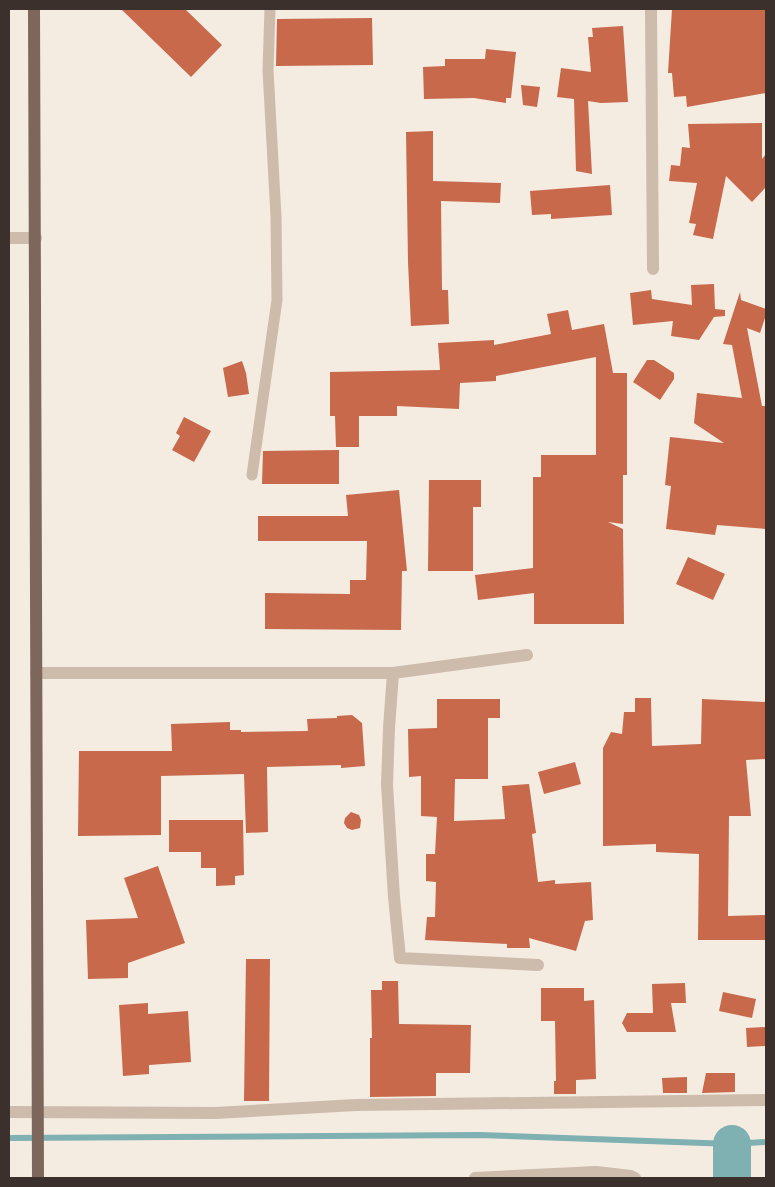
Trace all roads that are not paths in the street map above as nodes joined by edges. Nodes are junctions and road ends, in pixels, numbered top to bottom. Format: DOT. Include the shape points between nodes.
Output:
graph roads {
  1 [pos="34,9"];
  2 [pos="270,9"];
  3 [pos="651,9"];
  4 [pos="9,238"];
  5 [pos="36,238"];
  6 [pos="653,269"];
  7 [pos="252,475"];
  8 [pos="527,656"];
  9 [pos="36,672"];
  10 [pos="393,673"];
  11 [pos="538,965"];
  12 [pos="766,1100"];
  13 [pos="9,1112"];
  14 [pos="38,1115"];
  15 [pos="38,1178"];
  16 [pos="475,1178"];
  17 [pos="635,1178"];
  1 -- 5 [label="main road"];
  2 -- 7 [label="lane" via="268,70 277,300"];
  3 -- 6 [label="street"];
  4 -- 5 [label="street"];
  5 -- 9 [label="main road"];
  8 -- 10 [label="street"];
  9 -- 10 [label="street"];
  9 -- 14 [label="main road"];
  10 -- 11 [label="street" via="387,785 400,958"];
  12 -- 14 [label="street" via="356,1105 216,1113"];
  13 -- 14 [label="street"];
  14 -- 15 [label="main road"];
  16 -- 17 [label="street" via="596,1172"];
}
